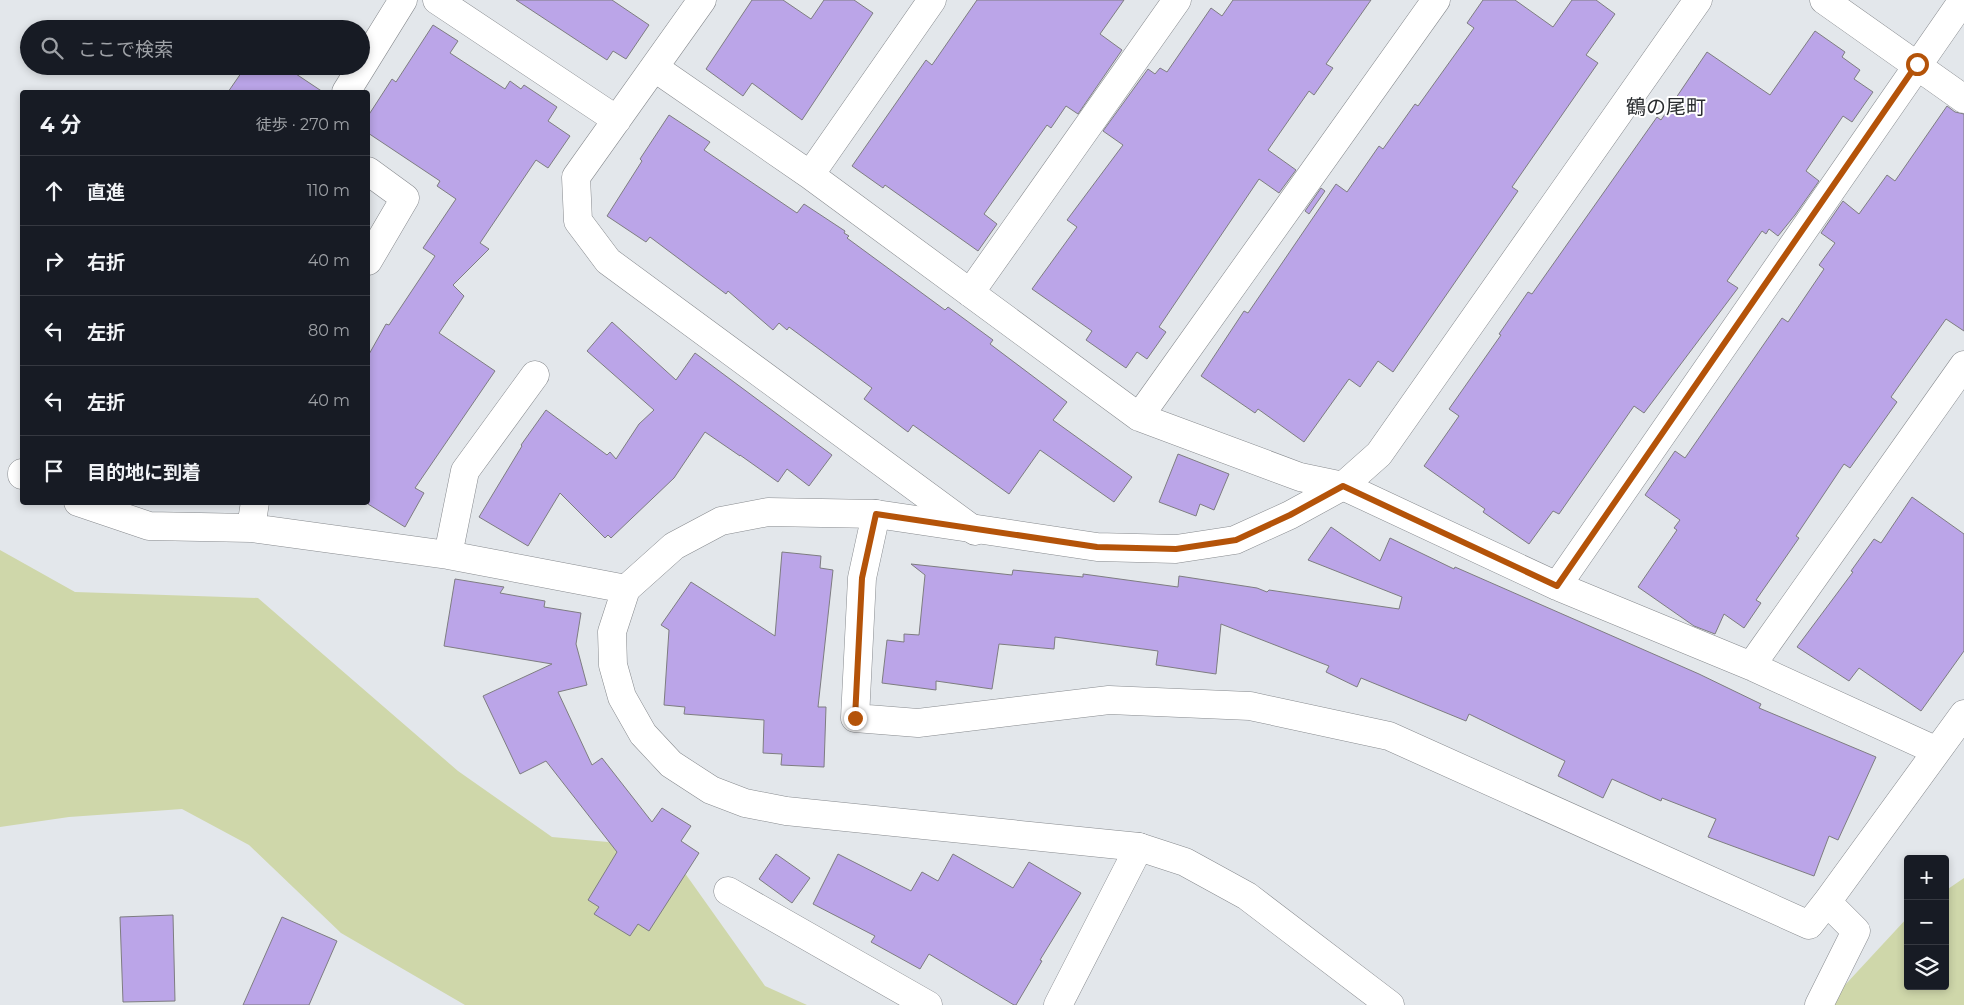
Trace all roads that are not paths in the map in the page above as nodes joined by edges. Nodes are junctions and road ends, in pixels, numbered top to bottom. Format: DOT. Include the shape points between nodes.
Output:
graph roads {
  1 [pos="403,0"];
  2 [pos="437,0"];
  3 [pos="702,0"];
  4 [pos="932,0"];
  5 [pos="1177,0"];
  6 [pos="1436,0"];
  7 [pos="1698,0"];
  8 [pos="1824,0"];
  9 [pos="1963,0"];
  10 [pos="370,53"];
  11 [pos="1917,64"];
  12 [pos="655,68"];
  13 [pos="357,75"];
  14 [pos="347,90"];
  15 [pos="1964,99"];
  16 [pos="617,120"];
  17 [pos="370,172"];
  18 [pos="810,175"];
  19 [pos="370,258"];
  20 [pos="970,293"];
  21 [pos="1964,365"];
  22 [pos="536,375"];
  23 [pos="1139,417"];
  24 [pos="1343,486"];
  25 [pos="87,505"];
  26 [pos="876,514"];
  27 [pos="253,515"];
  28 [pos="975,530"];
  29 [pos="448,554"];
  30 [pos="1557,586"];
  31 [pos="626,589"];
  32 [pos="1751,666"];
  33 [pos="1964,714"];
  34 [pos="1937,751"];
  35 [pos="1139,847"];
  36 [pos="728,891"];
  37 [pos="1827,902"];
  38 [pos="928,1005"];
  39 [pos="1058,1005"];
  40 [pos="1390,1005"];
  41 [pos="1819,1005"];
  1 -- 10 [label="street"];
  2 -- 16 [label="street"];
  3 -- 12 [label="street"];
  4 -- 18 [label="street"];
  5 -- 20 [label="street"];
  6 -- 23 [label="street"];
  7 -- 24 [label="street" via="1379,454"];
  8 -- 11 [label="street"];
  9 -- 11 [label="street"];
  11 -- 15 [label="street"];
  11 -- 30 [label="street"];
  12 -- 16 [label="street"];
  12 -- 18 [label="street"];
  13 -- 14 [label="street"];
  16 -- 28 [label="street" via="576,177 578,221 608,261"];
  17 -- 19 [label="street" via="405,198"];
  18 -- 20 [label="street"];
  20 -- 23 [label="street"];
  21 -- 32 [label="street"];
  22 -- 29 [label="street" via="465,471"];
  23 -- 24 [label="street" via="1300,477"];
  24 -- 28 [label="street" via="1236,540 1176,549 1097,547"];
  24 -- 30 [label="street"];
  25 -- 27 [label="street" via="149,526"];
  26 -- 28 [label="street"];
  26 -- 31 [label="street" via="768,512 721,521 674,546"];
  26 -- 37 [label="street" via="862,578 855,718 918,723 1109,700 1250,706 1389,736 1808,924"];
  27 -- 29 [label="street"];
  29 -- 31 [label="street"];
  30 -- 32 [label="street"];
  31 -- 35 [label="street" via="612,632 613,665 622,697 643,734 671,764 711,790 745,803 786,811"];
  32 -- 34 [label="street"];
  33 -- 34 [label="street"];
  34 -- 37 [label="street"];
  35 -- 39 [label="street"];
  35 -- 40 [label="street" via="1185,862 1247,896"];
  36 -- 38 [label="street"];
  37 -- 41 [label="street" via="1856,931"];
}
